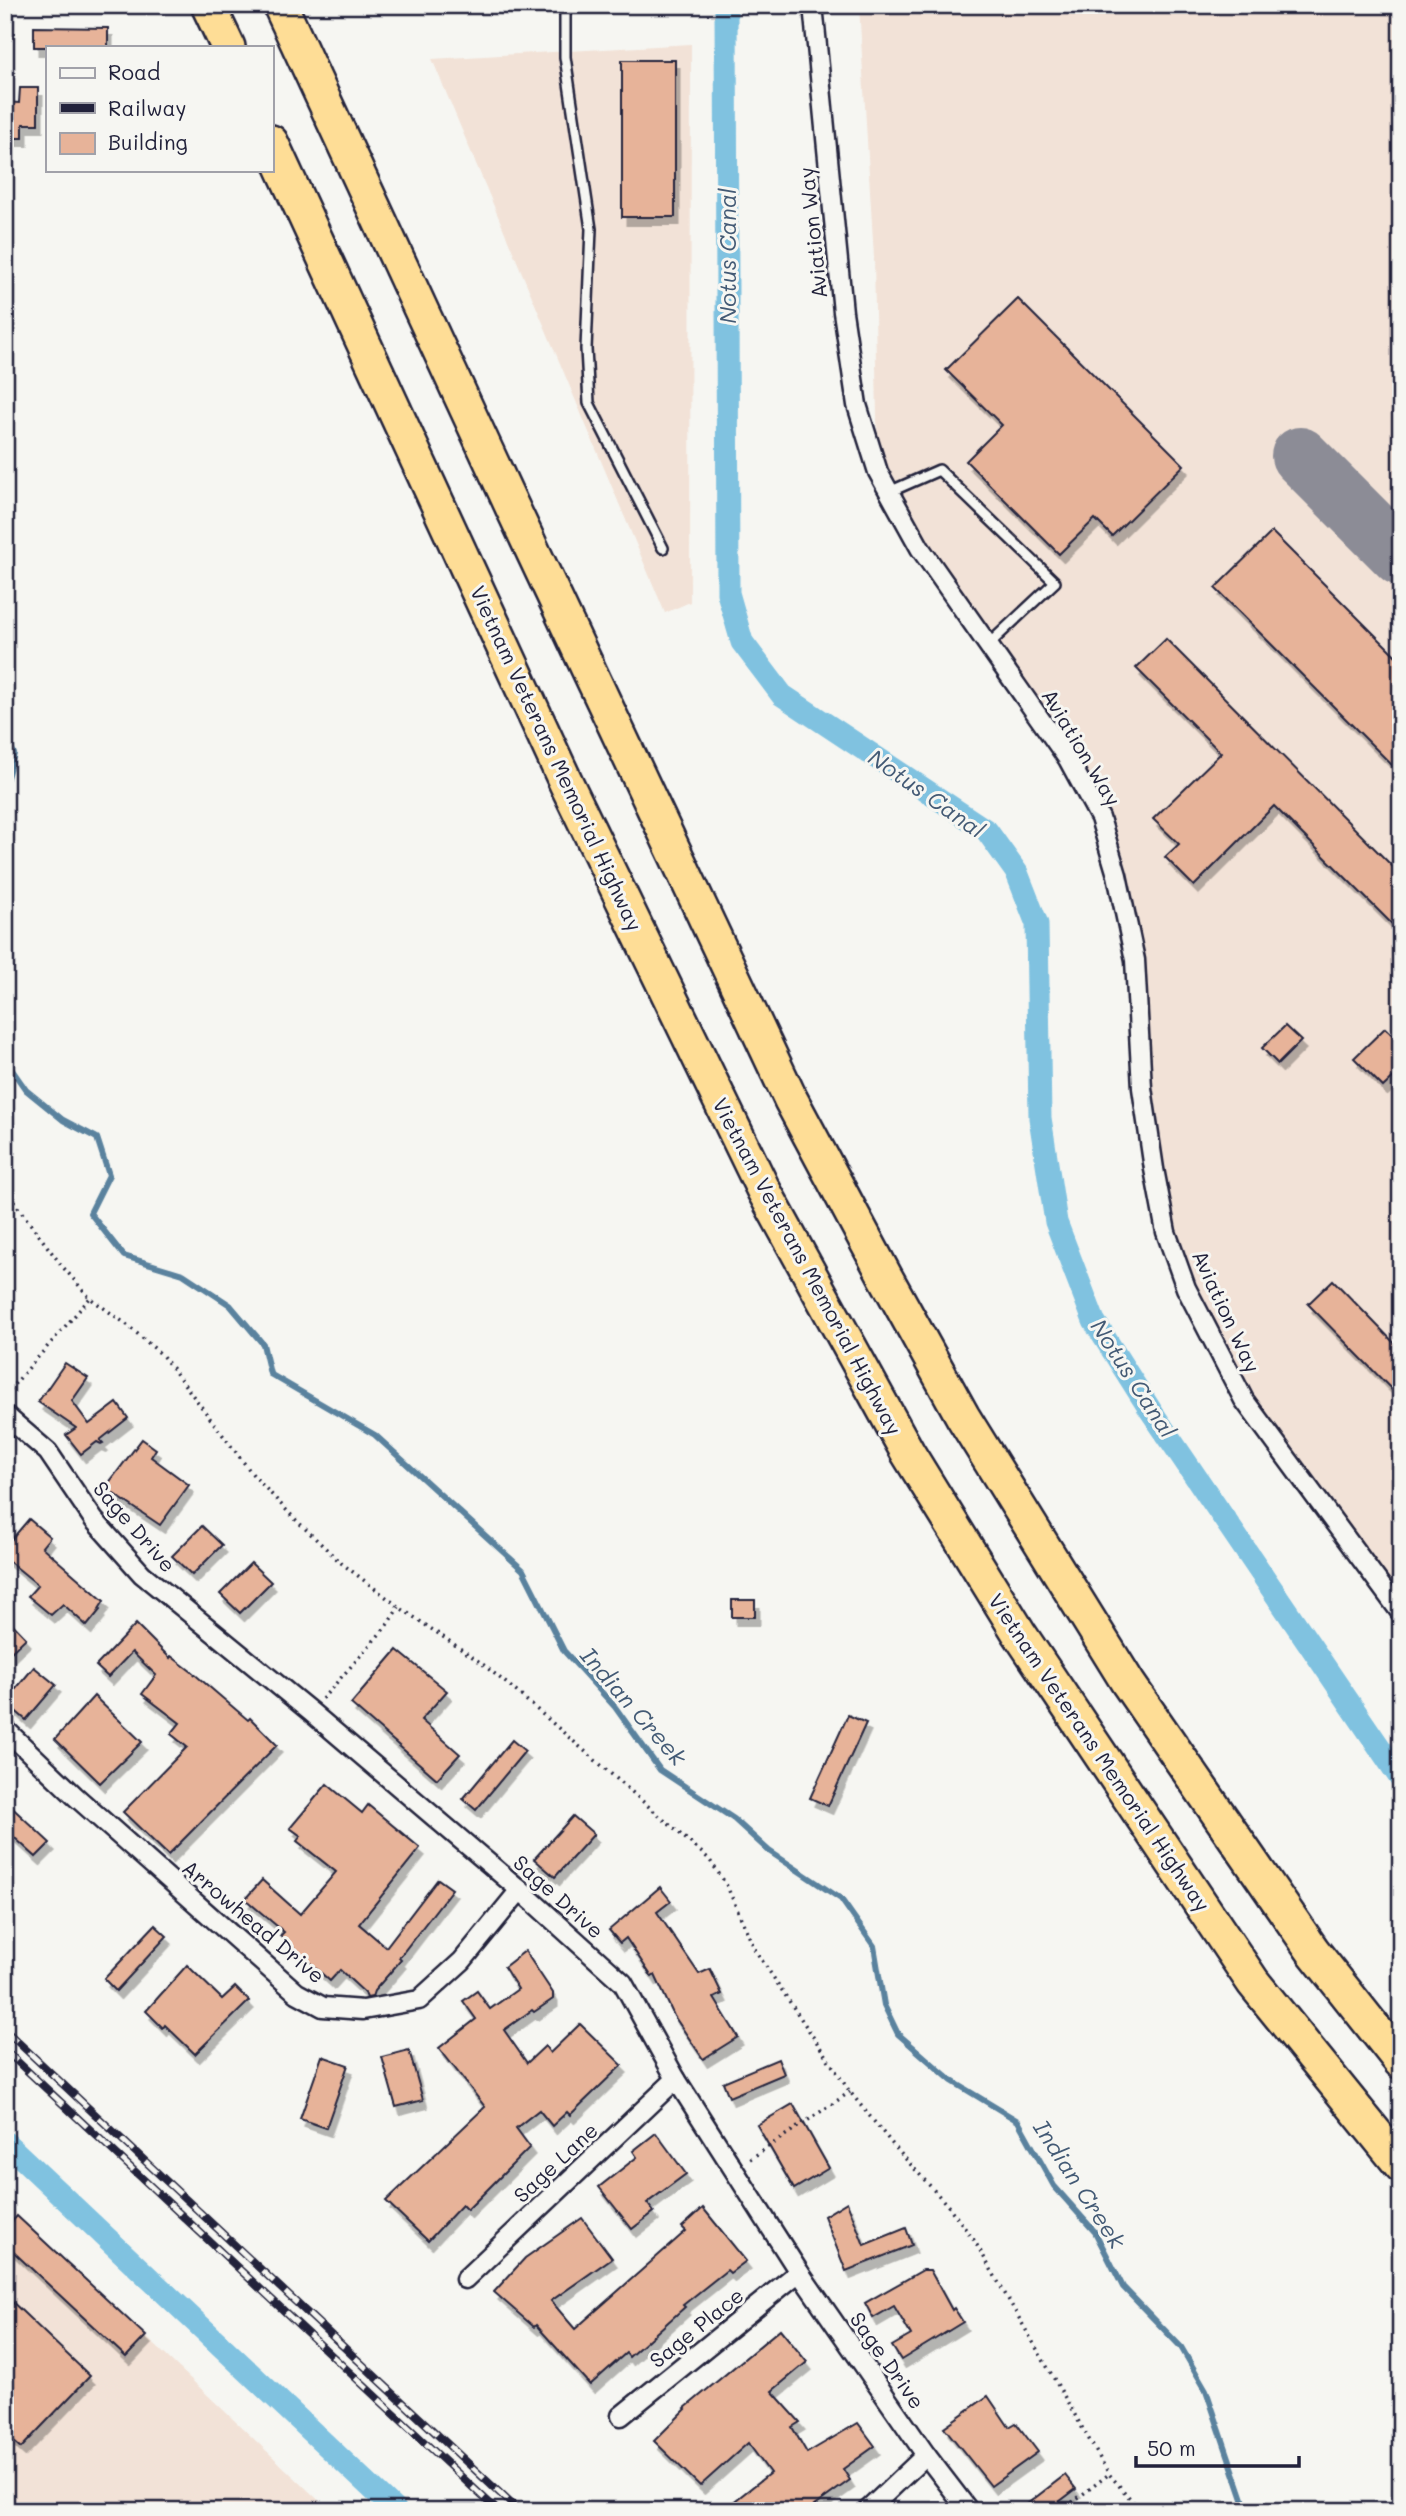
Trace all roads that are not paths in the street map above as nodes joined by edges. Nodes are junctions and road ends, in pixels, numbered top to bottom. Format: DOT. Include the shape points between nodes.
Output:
graph roads {
  1 [pos="565,5"];
  2 [pos="813,5"];
  3 [pos="286,18"];
  4 [pos="273,146"];
  5 [pos="889,492"];
  6 [pos="663,548"];
  7 [pos="988,645"];
  8 [pos="5,1415"];
  9 [pos="1401,1613"];
  10 [pos="5,1729"];
  11 [pos="520,1891"];
  12 [pos="1401,2062"];
  13 [pos="676,2079"];
  14 [pos="1401,2165"];
  15 [pos="799,2272"];
  16 [pos="465,2279"];
  17 [pos="621,2416"];
  18 [pos="926,2455"];
  19 [pos="867,2511"];
  20 [pos="969,2511"];
  1 -- 6 [label="lane" via="565,57 591,229 586,349 589,403"];
  2 -- 5 [label="street, Aviation Way" via="843,312 858,405 878,472"];
  3 -- 12 [label="highway" via="791,1100 885,1276 963,1417 1128,1683 1313,1951"];
  4 -- 14 [label="highway, Vietnam Veterans Memorial Highway" via="567,785 762,1189 908,1453 1019,1633 1253,1982"];
  5 -- 7 [label="street, Aviation Way" via="920,548"];
  5 -- 7 [label="lane" via="939,470 1055,582"];
  7 -- 9 [label="street, Aviation Way" via="1068,759 1100,818 1135,960 1142,1088 1154,1169 1166,1232 1186,1288 1244,1400"];
  8 -- 11 [label="street, Sage Drive" via="48,1452 94,1520 142,1574"];
  10 -- 11 [label="street, Arrowhead Drive" via="297,1993 323,2007 363,2010 419,2000 462,1961"];
  11 -- 13 [label="street, Sage Drive" via="623,1983"];
  13 -- 15 [label="street, Sage Drive"];
  13 -- 16 [label="street, Sage Lane"];
  15 -- 17 [label="street, Sage Place"];
  15 -- 18 [label="street, Sage Drive"];
  18 -- 19 [label="street"];
  18 -- 20 [label="street, Sage Drive"];
}
